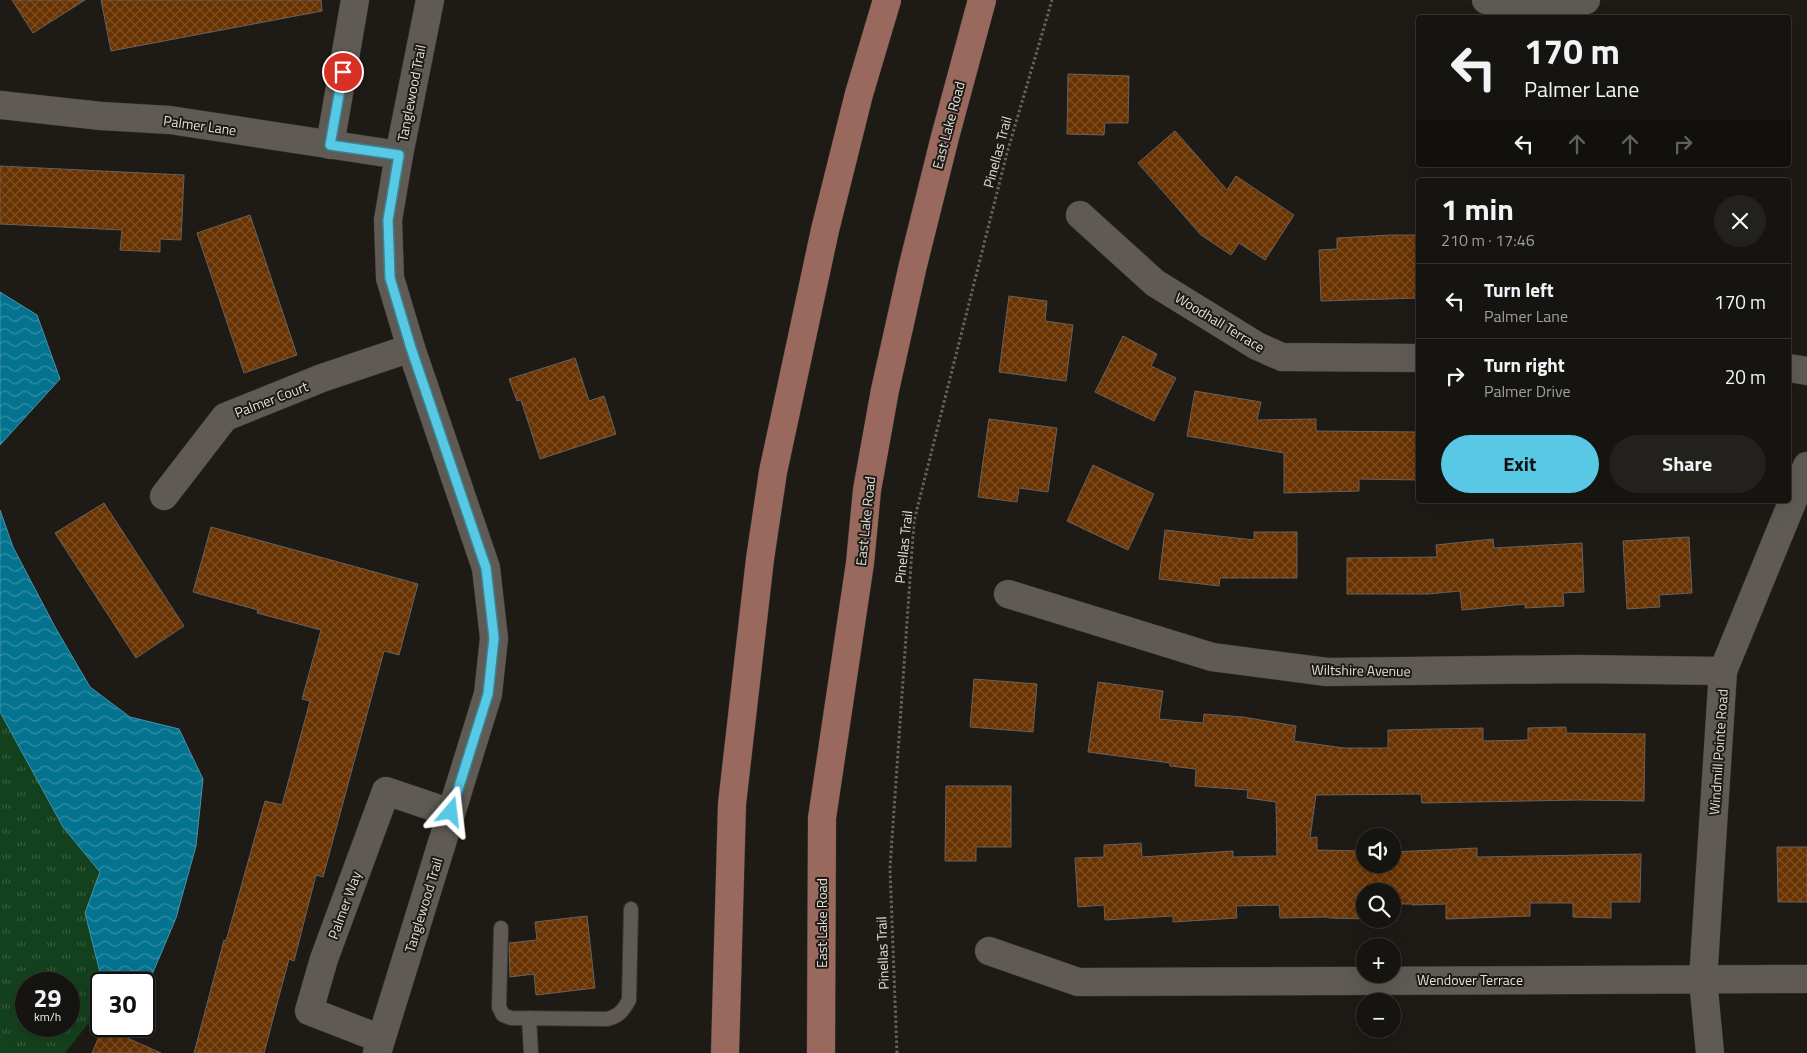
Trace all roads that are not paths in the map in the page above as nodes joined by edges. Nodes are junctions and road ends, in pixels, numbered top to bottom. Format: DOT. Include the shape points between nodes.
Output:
graph roads {
  1 [pos="356,0"];
  2 [pos="430,0"];
  3 [pos="887,0"];
  4 [pos="982,0"];
  5 [pos="1486,0"];
  6 [pos="1586,0"];
  7 [pos="0,105"];
  8 [pos="330,145"];
  9 [pos="399,155"];
  10 [pos="1080,215"];
  11 [pos="411,348"];
  12 [pos="1416,358"];
  13 [pos="1791,368"];
  14 [pos="1807,371"];
  15 [pos="1807,466"];
  16 [pos="164,496"];
  17 [pos="1008,594"];
  18 [pos="1723,671"];
  19 [pos="451,812"];
  20 [pos="631,909"];
  21 [pos="501,928"];
  22 [pos="989,951"];
  23 [pos="1807,979"];
  24 [pos="1703,980"];
  25 [pos="529,1018"];
  26 [pos="379,1046"];
  27 [pos="531,1053"];
  28 [pos="725,1053"];
  29 [pos="820,1053"];
  30 [pos="1710,1053"];
  1 -- 8 [label="street"];
  2 -- 9 [label="street, Tanglewood Trail"];
  3 -- 28 [label="main road" via="859,94 825,230 775,463 760,559 732,804"];
  4 -- 29 [label="main road, East Lake Road" via="913,265 867,490 860,563 822,818"];
  5 -- 6 [label="street" via="1521,6"];
  7 -- 8 [label="street, Palmer Lane" via="170,120"];
  8 -- 9 [label="street, Palmer Lane"];
  9 -- 11 [label="street, Tanglewood Trail" via="388,220 390,278"];
  10 -- 12 [label="street, Woodhall Terrace" via="1155,283 1256,346 1282,357"];
  11 -- 16 [label="street, Palmer Court" via="322,378 225,417"];
  11 -- 19 [label="street, Tanglewood Trail" via="486,568 494,638 488,694"];
  13 -- 14 [label="street"];
  15 -- 18 [label="street, Windmill Pointe Road"];
  17 -- 18 [label="street, Wiltshire Avenue" via="1212,657 1327,672"];
  18 -- 24 [label="street, Windmill Pointe Road"];
  19 -- 26 [label="street, Tanglewood Trail"];
  19 -- 26 [label="street, Palmer Way" via="386,791 324,959 309,1011"];
  20 -- 25 [label="lane" via="629,1000 623,1011 607,1019"];
  21 -- 25 [label="lane" via="499,1008 503,1015 511,1018"];
  22 -- 24 [label="street, Wendover Terrace" via="1078,982"];
  23 -- 24 [label="street, Wendover Terrace"];
  24 -- 30 [label="street, Windmill Pointe Road"];
  25 -- 27 [label="lane"];
}
